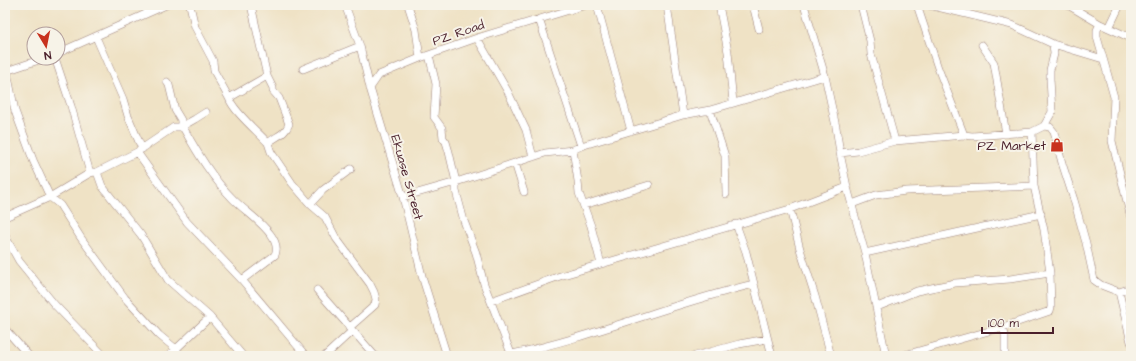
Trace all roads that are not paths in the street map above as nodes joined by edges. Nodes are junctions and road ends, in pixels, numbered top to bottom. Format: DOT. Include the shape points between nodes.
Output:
graph roads {
  1 [pos="146,5"];
  2 [pos="166,5"];
  3 [pos="190,5"];
  4 [pos="251,5"];
  5 [pos="345,5"];
  6 [pos="408,5"];
  7 [pos="586,5"];
  8 [pos="597,5"];
  9 [pos="667,5"];
  10 [pos="719,5"];
  11 [pos="753,5"];
  12 [pos="804,5"];
  13 [pos="861,5"];
  14 [pos="918,5"];
  15 [pos="929,5"];
  16 [pos="1068,5"];
  17 [pos="1120,5"];
  18 [pos="148,13"];
  19 [pos="539,19"];
  20 [pos="1100,24"];
  21 [pos="1109,28"];
  22 [pos="758,29"];
  23 [pos="96,37"];
  24 [pos="477,38"];
  25 [pos="1131,38"];
  26 [pos="982,44"];
  27 [pos="1053,44"];
  28 [pos="360,46"];
  29 [pos="1065,48"];
  30 [pos="66,50"];
  31 [pos="1054,54"];
  32 [pos="429,55"];
  33 [pos="420,58"];
  34 [pos="1103,59"];
  35 [pos="26,64"];
  36 [pos="58,66"];
  37 [pos="303,69"];
  38 [pos="6,72"];
  39 [pos="267,76"];
  40 [pos="825,76"];
  41 [pos="168,82"];
  42 [pos="370,88"];
  43 [pos="229,98"];
  44 [pos="733,102"];
  45 [pos="710,110"];
  46 [pos="206,112"];
  47 [pos="683,115"];
  48 [pos="1044,126"];
  49 [pos="181,127"];
  50 [pos="631,131"];
  51 [pos="1032,132"];
  52 [pos="892,134"];
  53 [pos="1006,134"];
  54 [pos="964,135"];
  55 [pos="895,141"];
  56 [pos="268,143"];
  57 [pos="883,144"];
  58 [pos="581,146"];
  59 [pos="140,150"];
  60 [pos="574,150"];
  61 [pos="840,153"];
  62 [pos="533,157"];
  63 [pos="515,163"];
  64 [pos="352,169"];
  65 [pos="93,172"];
  66 [pos="456,182"];
  67 [pos="649,184"];
  68 [pos="1034,186"];
  69 [pos="847,187"];
  70 [pos="524,192"];
  71 [pos="726,194"];
  72 [pos="50,197"];
  73 [pos="403,197"];
  74 [pos="310,204"];
  75 [pos="852,204"];
  76 [pos="584,205"];
  77 [pos="790,209"];
  78 [pos="1041,214"];
  79 [pos="5,217"];
  80 [pos="1131,218"];
  81 [pos="736,224"];
  82 [pos="5,236"];
  83 [pos="865,252"];
  84 [pos="601,264"];
  85 [pos="1050,273"];
  86 [pos="242,280"];
  87 [pos="754,284"];
  88 [pos="1131,288"];
  89 [pos="318,290"];
  90 [pos="1119,292"];
  91 [pos="491,301"];
  92 [pos="877,307"];
  93 [pos="210,317"];
  94 [pos="1003,327"];
  95 [pos="5,330"];
  96 [pos="351,330"];
  97 [pos="767,339"];
  98 [pos="1131,342"];
  99 [pos="176,349"];
  100 [pos="512,355"];
  101 [pos="29,356"];
  102 [pos="104,356"];
  103 [pos="168,356"];
  104 [pos="181,356"];
  105 [pos="243,356"];
  106 [pos="306,356"];
  107 [pos="325,356"];
  108 [pos="374,356"];
  109 [pos="447,356"];
  110 [pos="697,356"];
  111 [pos="772,356"];
  112 [pos="831,356"];
  113 [pos="886,356"];
  114 [pos="901,356"];
  115 [pos="1005,356"];
  1 -- 18 [label="street"];
  2 -- 18 [label="street"];
  3 -- 43 [label="street" via="195,28"];
  4 -- 39 [label="street"];
  5 -- 28 [label="street, Ekuase Street"];
  6 -- 33 [label="street" via="416,30"];
  7 -- 19 [label="street, PZ Road"];
  8 -- 50 [label="street"];
  9 -- 47 [label="street"];
  10 -- 44 [label="street" via="728,52"];
  11 -- 22 [label="street"];
  12 -- 40 [label="street"];
  13 -- 52 [label="street"];
  14 -- 54 [label="street" via="938,68"];
  15 -- 27 [label="street" via="1012,24"];
  16 -- 20 [label="street"];
  17 -- 21 [label="street"];
  18 -- 23 [label="street"];
  19 -- 24 [label="street, PZ Road"];
  19 -- 58 [label="street"];
  20 -- 21 [label="street"];
  20 -- 34 [label="street" via="1097,30"];
  21 -- 25 [label="street"];
  23 -- 30 [label="street"];
  23 -- 59 [label="street" via="120,92"];
  24 -- 32 [label="street, PZ Road"];
  24 -- 62 [label="street" via="526,130"];
  26 -- 53 [label="street" via="994,63"];
  27 -- 29 [label="street"];
  27 -- 31 [label="street"];
  28 -- 37 [label="street"];
  28 -- 42 [label="street, Ekuase Street"];
  29 -- 31 [label="street"];
  29 -- 34 [label="street"];
  31 -- 48 [label="street" via="1050,70 1052,112"];
  32 -- 33 [label="street, PZ Road"];
  32 -- 66 [label="street" via="436,84 434,117 442,128"];
  33 -- 42 [label="street, PZ Road" via="379,75"];
  34 -- 80 [label="street" via="1114,97 1112,141"];
  35 -- 38 [label="street"];
  36 -- 65 [label="street"];
  38 -- 72 [label="street" via="15,111"];
  39 -- 43 [label="street"];
  39 -- 56 [label="street" via="289,124 281,135"];
  40 -- 44 [label="street"];
  40 -- 61 [label="street"];
  41 -- 49 [label="street"];
  42 -- 73 [label="street, Ekuase Street"];
  43 -- 56 [label="street"];
  44 -- 45 [label="street"];
  45 -- 47 [label="street"];
  45 -- 71 [label="street" via="725,156"];
  46 -- 49 [label="street"];
  47 -- 50 [label="street"];
  48 -- 51 [label="street"];
  48 -- 90 [label="street" via="1050,127 1054,132 1094,280 1101,286"];
  49 -- 59 [label="street" via="174,127"];
  49 -- 86 [label="street" via="228,193 275,241 275,256"];
  50 -- 58 [label="street"];
  51 -- 53 [label="street"];
  51 -- 68 [label="street"];
  52 -- 55 [label="street"];
  52 -- 57 [label="street"];
  53 -- 54 [label="street"];
  54 -- 55 [label="street"];
  55 -- 57 [label="street"];
  56 -- 74 [label="street" via="292,184"];
  57 -- 61 [label="street"];
  58 -- 60 [label="street"];
  59 -- 65 [label="street"];
  59 -- 86 [label="street" via="187,222"];
  60 -- 62 [label="street"];
  60 -- 76 [label="street" via="579,193"];
  61 -- 69 [label="street"];
  62 -- 63 [label="street"];
  63 -- 66 [label="street"];
  63 -- 70 [label="street"];
  64 -- 74 [label="street" via="323,190"];
  65 -- 72 [label="street"];
  65 -- 93 [label="street" via="141,235 168,280"];
  66 -- 73 [label="street"];
  66 -- 91 [label="street" via="464,221"];
  67 -- 76 [label="street"];
  68 -- 75 [label="street" via="906,191 876,195"];
  68 -- 78 [label="street"];
  69 -- 75 [label="street"];
  69 -- 77 [label="street"];
  72 -- 79 [label="street"];
  72 -- 99 [label="street" via="60,205 126,298 159,335"];
  73 -- 109 [label="street, Ekuase Street" via="422,276"];
  74 -- 96 [label="street" via="325,218 336,238 370,284 376,299 374,305"];
  75 -- 83 [label="street"];
  76 -- 84 [label="street"];
  77 -- 81 [label="street"];
  77 -- 112 [label="street"];
  78 -- 83 [label="street"];
  78 -- 85 [label="street"];
  81 -- 84 [label="street"];
  81 -- 87 [label="street"];
  82 -- 102 [label="street" via="19,261 54,304"];
  83 -- 92 [label="street"];
  84 -- 91 [label="street"];
  85 -- 92 [label="street" via="955,283 917,291"];
  85 -- 94 [label="street" via="1050,311"];
  86 -- 106 [label="street"];
  87 -- 97 [label="street"];
  87 -- 100 [label="street"];
  88 -- 90 [label="street"];
  89 -- 96 [label="street"];
  90 -- 98 [label="street"];
  91 -- 100 [label="street"];
  92 -- 113 [label="street"];
  93 -- 99 [label="street"];
  93 -- 105 [label="street"];
  94 -- 114 [label="street"];
  94 -- 115 [label="street"];
  95 -- 101 [label="street"];
  96 -- 107 [label="street"];
  96 -- 108 [label="street"];
  97 -- 110 [label="street"];
  97 -- 111 [label="street"];
  99 -- 103 [label="street"];
  99 -- 104 [label="street"];
}
